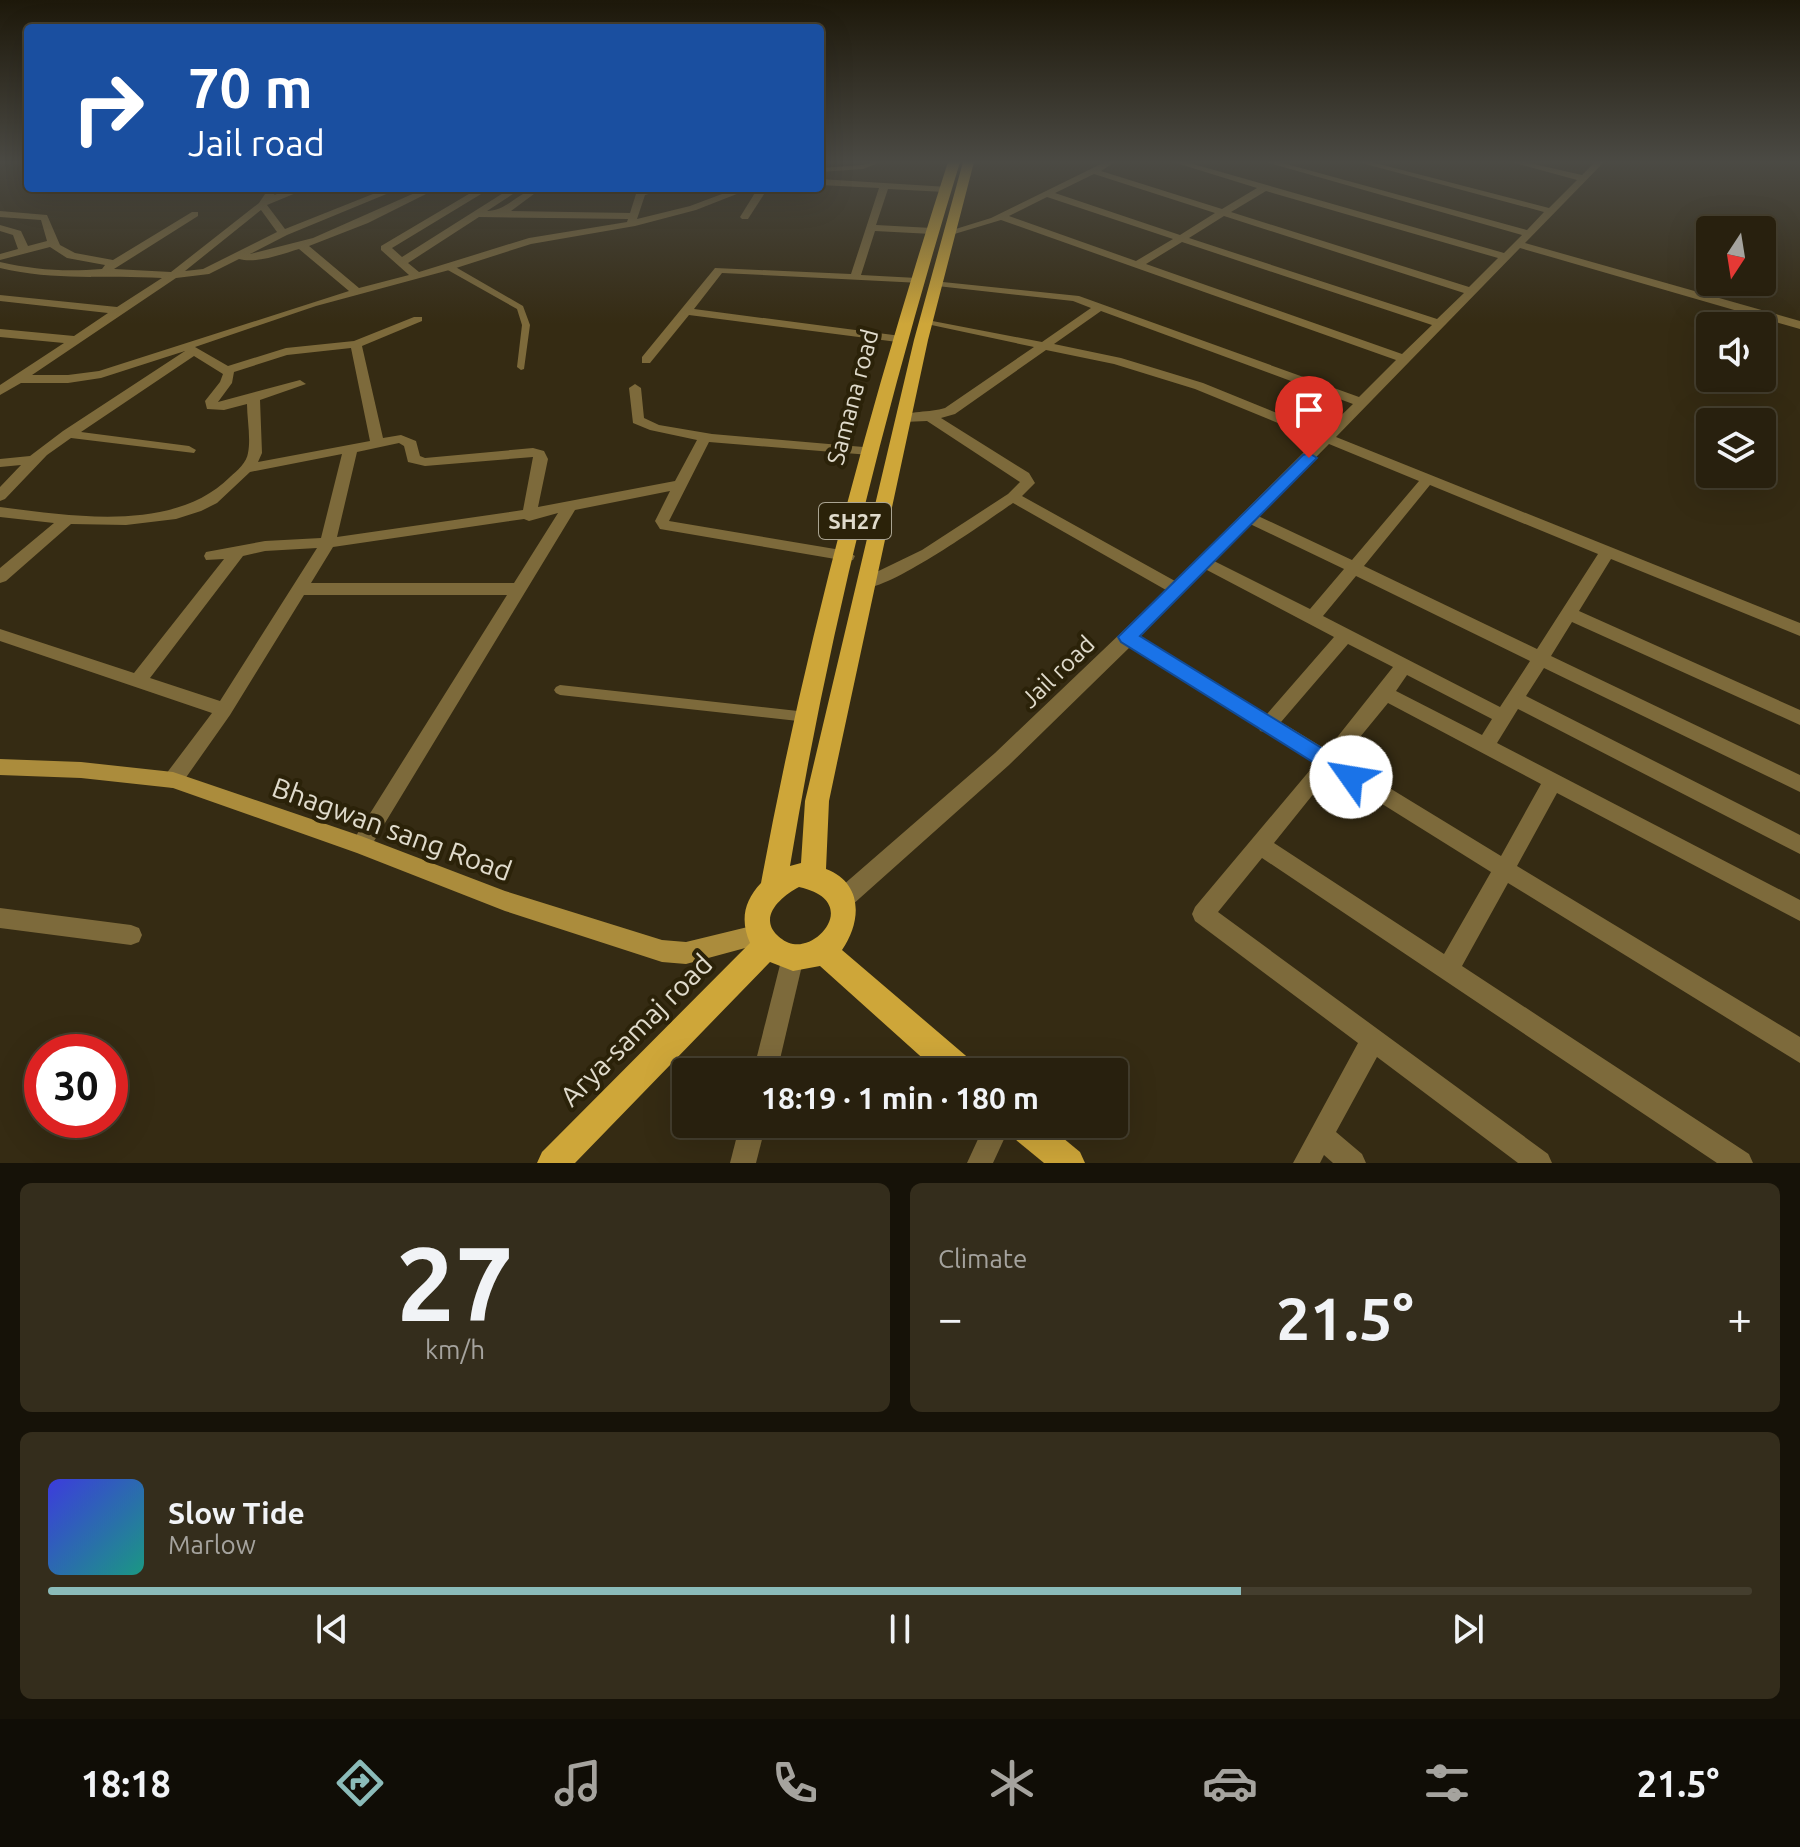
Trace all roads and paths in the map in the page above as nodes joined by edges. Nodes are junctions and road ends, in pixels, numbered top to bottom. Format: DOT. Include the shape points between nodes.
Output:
graph roads {
  1 [pos="33,216"];
  2 [pos="191,216"];
  3 [pos="247,216"];
  4 [pos="272,216"];
  5 [pos="325,216"];
  6 [pos="374,216"];
  7 [pos="438,216"];
  8 [pos="473,216"];
  9 [pos="551,216"];
  10 [pos="633,216"];
  11 [pos="651,216"];
  12 [pos="875,216"];
  13 [pos="943,216"];
  14 [pos="948,216"];
  15 [pos="1114,216"];
  16 [pos="1218,216"];
  17 [pos="1238,216"];
  18 [pos="1366,216"];
  19 [pos="1450,216"];
  20 [pos="1546,216"];
  21 [pos="1002,217"];
  22 [pos="632,220"];
  23 [pos="0,228"];
  24 [pos="871,228"];
  25 [pos="942,231"];
  26 [pos="283,233"];
  27 [pos="1182,239"];
  28 [pos="1525,239"];
  29 [pos="52,243"];
  30 [pos="300,244"];
  31 [pos="24,250"];
  32 [pos="0,257"];
  33 [pos="1506,257"];
  34 [pos="234,259"];
  35 [pos="400,263"];
  36 [pos="115,264"];
  37 [pos="0,265"];
  38 [pos="1137,265"];
  39 [pos="449,267"];
  40 [pos="102,272"];
  41 [pos="173,275"];
  42 [pos="417,276"];
  43 [pos="855,277"];
  44 [pos="917,281"];
  45 [pos="937,283"];
  46 [pos="1469,291"];
  47 [pos="357,292"];
  48 [pos="0,298"];
  49 [pos="1101,306"];
  50 [pos="118,311"];
  51 [pos="685,311"];
  52 [pos="418,319"];
  53 [pos="926,321"];
  54 [pos="1438,323"];
  55 [pos="1800,325"];
  56 [pos="0,333"];
  57 [pos="75,340"];
  58 [pos="901,340"];
  59 [pos="356,344"];
  60 [pos="1042,347"];
  61 [pos="190,349"];
  62 [pos="1404,359"];
  63 [pos="646,360"];
  64 [pos="521,367"];
  65 [pos="227,370"];
  66 [pos="18,379"];
  67 [pos="300,384"];
  68 [pos="635,388"];
  69 [pos="0,391"];
  70 [pos="253,398"];
  71 [pos="1363,403"];
  72 [pos="930,417"];
  73 [pos="903,418"];
  74 [pos="68,434"];
  75 [pos="705,437"];
  76 [pos="1328,438"];
  77 [pos="377,443"];
  78 [pos="351,448"];
  79 [pos="189,450"];
  80 [pos="870,451"];
  81 [pos="33,460"];
  82 [pos="0,463"];
  83 [pos="246,469"];
  84 [pos="1428,479"];
  85 [pos="681,484"];
  86 [pos="0,496"];
  87 [pos="1013,497"];
  88 [pos="568,509"];
  89 [pos="0,512"];
  90 [pos="529,516"];
  91 [pos="1249,517"];
  92 [pos="65,521"];
  93 [pos="327,545"];
  94 [pos="1608,551"];
  95 [pos="238,552"];
  96 [pos="212,556"];
  97 [pos="847,556"];
  98 [pos="1204,562"];
  99 [pos="1354,568"];
  100 [pos="0,577"];
  101 [pos="866,584"];
  102 [pos="299,589"];
  103 [pos="519,589"];
  104 [pos="1177,589"];
  105 [pos="1568,613"];
  106 [pos="1312,618"];
  107 [pos="1800,630"];
  108 [pos="0,635"];
  109 [pos="1346,635"];
  110 [pos="1127,637"];
  111 [pos="1541,658"];
  112 [pos="1404,665"];
  113 [pos="139,679"];
  114 [pos="560,690"];
  115 [pos="1385,693"];
  116 [pos="1515,699"];
  117 [pos="224,710"];
  118 [pos="807,717"];
  119 [pos="1504,717"];
  120 [pos="1800,718"];
  121 [pos="1267,726"];
  122 [pos="1486,745"];
  123 [pos="1326,762"];
  124 [pos="0,767"];
  125 [pos="173,780"];
  126 [pos="1554,780"];
  127 [pos="1800,784"];
  128 [pos="361,845"];
  129 [pos="1260,845"];
  130 [pos="1800,845"];
  131 [pos="1501,870"];
  132 [pos="813,875"];
  133 [pos="774,886"];
  134 [pos="843,899"];
  135 [pos="1800,911"];
  136 [pos="0,918"];
  137 [pos="131,935"];
  138 [pos="773,945"];
  139 [pos="823,951"];
  140 [pos="1448,969"];
  141 [pos="1373,1040"];
  142 [pos="1800,1051"];
  143 [pos="766,1058"];
  144 [pos="945,1058"];
  145 [pos="1321,1136"];
  146 [pos="749,1138"];
  147 [pos="992,1138"];
  148 [pos="1038,1138"];
  149 [pos="1526,1159"];
  150 [pos="553,1163"];
  151 [pos="743,1163"];
  152 [pos="980,1163"];
  153 [pos="1069,1163"];
  154 [pos="1306,1163"];
  155 [pos="1353,1163"];
  156 [pos="1740,1163"];
  1 -- 29 [label="street" via="48,221"];
  2 -- 36 [label="street"];
  3 -- 41 [label="street"];
  4 -- 26 [label="street"];
  5 -- 26 [label="street"];
  6 -- 30 [label="street"];
  7 -- 35 [label="street" via="387,246 384,250"];
  8 -- 35 [label="street"];
  9 -- 22 [label="street"];
  10 -- 22 [label="street"];
  11 -- 22 [label="street"];
  12 -- 24 [label="street"];
  13 -- 25 [label="main road, Samana road / SH27"];
  14 -- 25 [label="main road, Samana road / SH27"];
  15 -- 27 [label="street"];
  16 -- 27 [label="street"];
  17 -- 46 [label="street"];
  18 -- 33 [label="street"];
  19 -- 28 [label="street"];
  20 -- 28 [label="street, Jail road"];
  21 -- 25 [label="street"];
  21 -- 38 [label="street"];
  22 -- 39 [label="street" via="529,241"];
  23 -- 31 [label="street" via="17,233"];
  24 -- 25 [label="street"];
  24 -- 43 [label="street"];
  25 -- 44 [label="main road, Samana road / SH27"];
  25 -- 45 [label="main road, Samana road / SH27"];
  26 -- 34 [label="street"];
  27 -- 38 [label="street"];
  27 -- 54 [label="street"];
  28 -- 33 [label="street, Jail road"];
  28 -- 55 [label="street"];
  29 -- 31 [label="street"];
  29 -- 36 [label="street" via="72,255"];
  30 -- 34 [label="street"];
  30 -- 47 [label="street"];
  31 -- 32 [label="street"];
  33 -- 46 [label="street, Jail road"];
  34 -- 41 [label="street" via="205,272"];
  35 -- 42 [label="street"];
  36 -- 40 [label="street"];
  37 -- 40 [label="street" via="34,273"];
  38 -- 62 [label="street"];
  39 -- 42 [label="street"];
  39 -- 64 [label="lane" via="520,308 526,325"];
  40 -- 41 [label="street"];
  41 -- 50 [label="street"];
  42 -- 47 [label="street"];
  43 -- 44 [label="street"];
  43 -- 51 [label="street" via="724,269 714,273"];
  44 -- 58 [label="main road, Samana road / SH27"];
  45 -- 49 [label="street" via="1057,295"];
  45 -- 53 [label="main road, Samana road / SH27"];
  46 -- 54 [label="street, Jail road"];
  47 -- 61 [label="street"];
  48 -- 50 [label="street"];
  49 -- 60 [label="street"];
  49 -- 71 [label="street"];
  50 -- 57 [label="street"];
  51 -- 58 [label="street"];
  51 -- 63 [label="street"];
  52 -- 59 [label="street"];
  53 -- 60 [label="street"];
  53 -- 73 [label="main road, Samana road / SH27"];
  54 -- 62 [label="street, Jail road"];
  56 -- 57 [label="street"];
  57 -- 66 [label="street"];
  58 -- 80 [label="main road, Samana road / SH27"];
  59 -- 65 [label="street" via="286,352"];
  59 -- 77 [label="street"];
  60 -- 72 [label="street" via="950,411"];
  60 -- 76 [label="street" via="1155,371"];
  61 -- 65 [label="street"];
  61 -- 66 [label="street" via="83,377"];
  61 -- 74 [label="street"];
  62 -- 71 [label="street, Jail road"];
  65 -- 70 [label="street" via="228,379 210,404"];
  66 -- 69 [label="street"];
  67 -- 70 [label="street"];
  68 -- 75 [label="street" via="636,415 645,426"];
  70 -- 83 [label="street" via="255,453"];
  71 -- 76 [label="street, Jail road"];
  72 -- 73 [label="street"];
  72 -- 87 [label="street" via="1024,476 1028,483"];
  73 -- 101 [label="main road, Samana road / SH27"];
  74 -- 79 [label="street"];
  74 -- 81 [label="street"];
  75 -- 80 [label="street"];
  75 -- 85 [label="street"];
  76 -- 84 [label="street"];
  76 -- 91 [label="street, Jail road"];
  77 -- 78 [label="street"];
  77 -- 90 [label="street" via="407,439 413,459 425,462 539,454"];
  78 -- 83 [label="street"];
  78 -- 93 [label="street"];
  80 -- 97 [label="main road, Samana road / SH27"];
  81 -- 82 [label="street"];
  81 -- 86 [label="street"];
  83 -- 92 [label="street" via="193,510"];
  84 -- 94 [label="street"];
  84 -- 99 [label="street"];
  85 -- 88 [label="street"];
  85 -- 97 [label="street" via="662,521 665,526"];
  87 -- 101 [label="street" via="927,554"];
  87 -- 104 [label="street"];
  88 -- 90 [label="street"];
  88 -- 103 [label="street"];
  89 -- 92 [label="street"];
  90 -- 93 [label="street"];
  91 -- 98 [label="street, Jail road"];
  91 -- 99 [label="street"];
  92 -- 100 [label="street"];
  93 -- 95 [label="street"];
  93 -- 102 [label="street"];
  94 -- 105 [label="street"];
  94 -- 107 [label="street"];
  95 -- 96 [label="street"];
  95 -- 113 [label="street"];
  97 -- 118 [label="main road, Samana road / SH27"];
  98 -- 104 [label="street, Jail road"];
  98 -- 106 [label="street"];
  99 -- 106 [label="street"];
  99 -- 111 [label="street"];
  101 -- 132 [label="main road, Samana road / SH27" via="817,801"];
  102 -- 103 [label="street"];
  102 -- 117 [label="street"];
  103 -- 128 [label="street"];
  104 -- 110 [label="street, Jail road"];
  105 -- 111 [label="street"];
  105 -- 120 [label="street"];
  106 -- 109 [label="street"];
  108 -- 113 [label="street"];
  109 -- 112 [label="street"];
  109 -- 121 [label="street"];
  110 -- 121 [label="street"];
  110 -- 134 [label="street, Jail road" via="1002,759"];
  111 -- 116 [label="street"];
  111 -- 127 [label="street"];
  112 -- 115 [label="street"];
  112 -- 119 [label="street"];
  113 -- 117 [label="street"];
  114 -- 118 [label="lane"];
  115 -- 122 [label="street"];
  115 -- 123 [label="street"];
  116 -- 119 [label="street"];
  116 -- 130 [label="street"];
  117 -- 125 [label="street"];
  118 -- 133 [label="main road, Samana road / SH27"];
  119 -- 122 [label="street"];
  121 -- 123 [label="street"];
  122 -- 126 [label="street"];
  123 -- 129 [label="street"];
  123 -- 131 [label="street"];
  124 -- 125 [label="street, Bhagwan sang Road"];
  125 -- 128 [label="street, Bhagwan sang Road"];
  126 -- 131 [label="street"];
  126 -- 135 [label="street"];
  128 -- 138 [label="street, Bhagwan sang Road" via="505,901 662,951"];
  129 -- 140 [label="street"];
  129 -- 141 [label="street" via="1203,914"];
  131 -- 140 [label="street"];
  131 -- 142 [label="street"];
  132 -- 133 [label="main road" via="785,878"];
  132 -- 134 [label="main road" via="835,887"];
  133 -- 138 [label="main road, SH27" via="758,908"];
  134 -- 139 [label="main road" via="843,927"];
  136 -- 137 [label="street"];
  138 -- 139 [label="main road" via="809,956"];
  138 -- 143 [label="street"];
  138 -- 150 [label="main road, Arya-samaj road"];
  139 -- 144 [label="main road"];
  140 -- 156 [label="street"];
  141 -- 145 [label="street"];
  141 -- 149 [label="street"];
  145 -- 154 [label="street"];
  145 -- 155 [label="street"];
  146 -- 151 [label="street"];
  147 -- 152 [label="street"];
  148 -- 153 [label="main road"];
}
